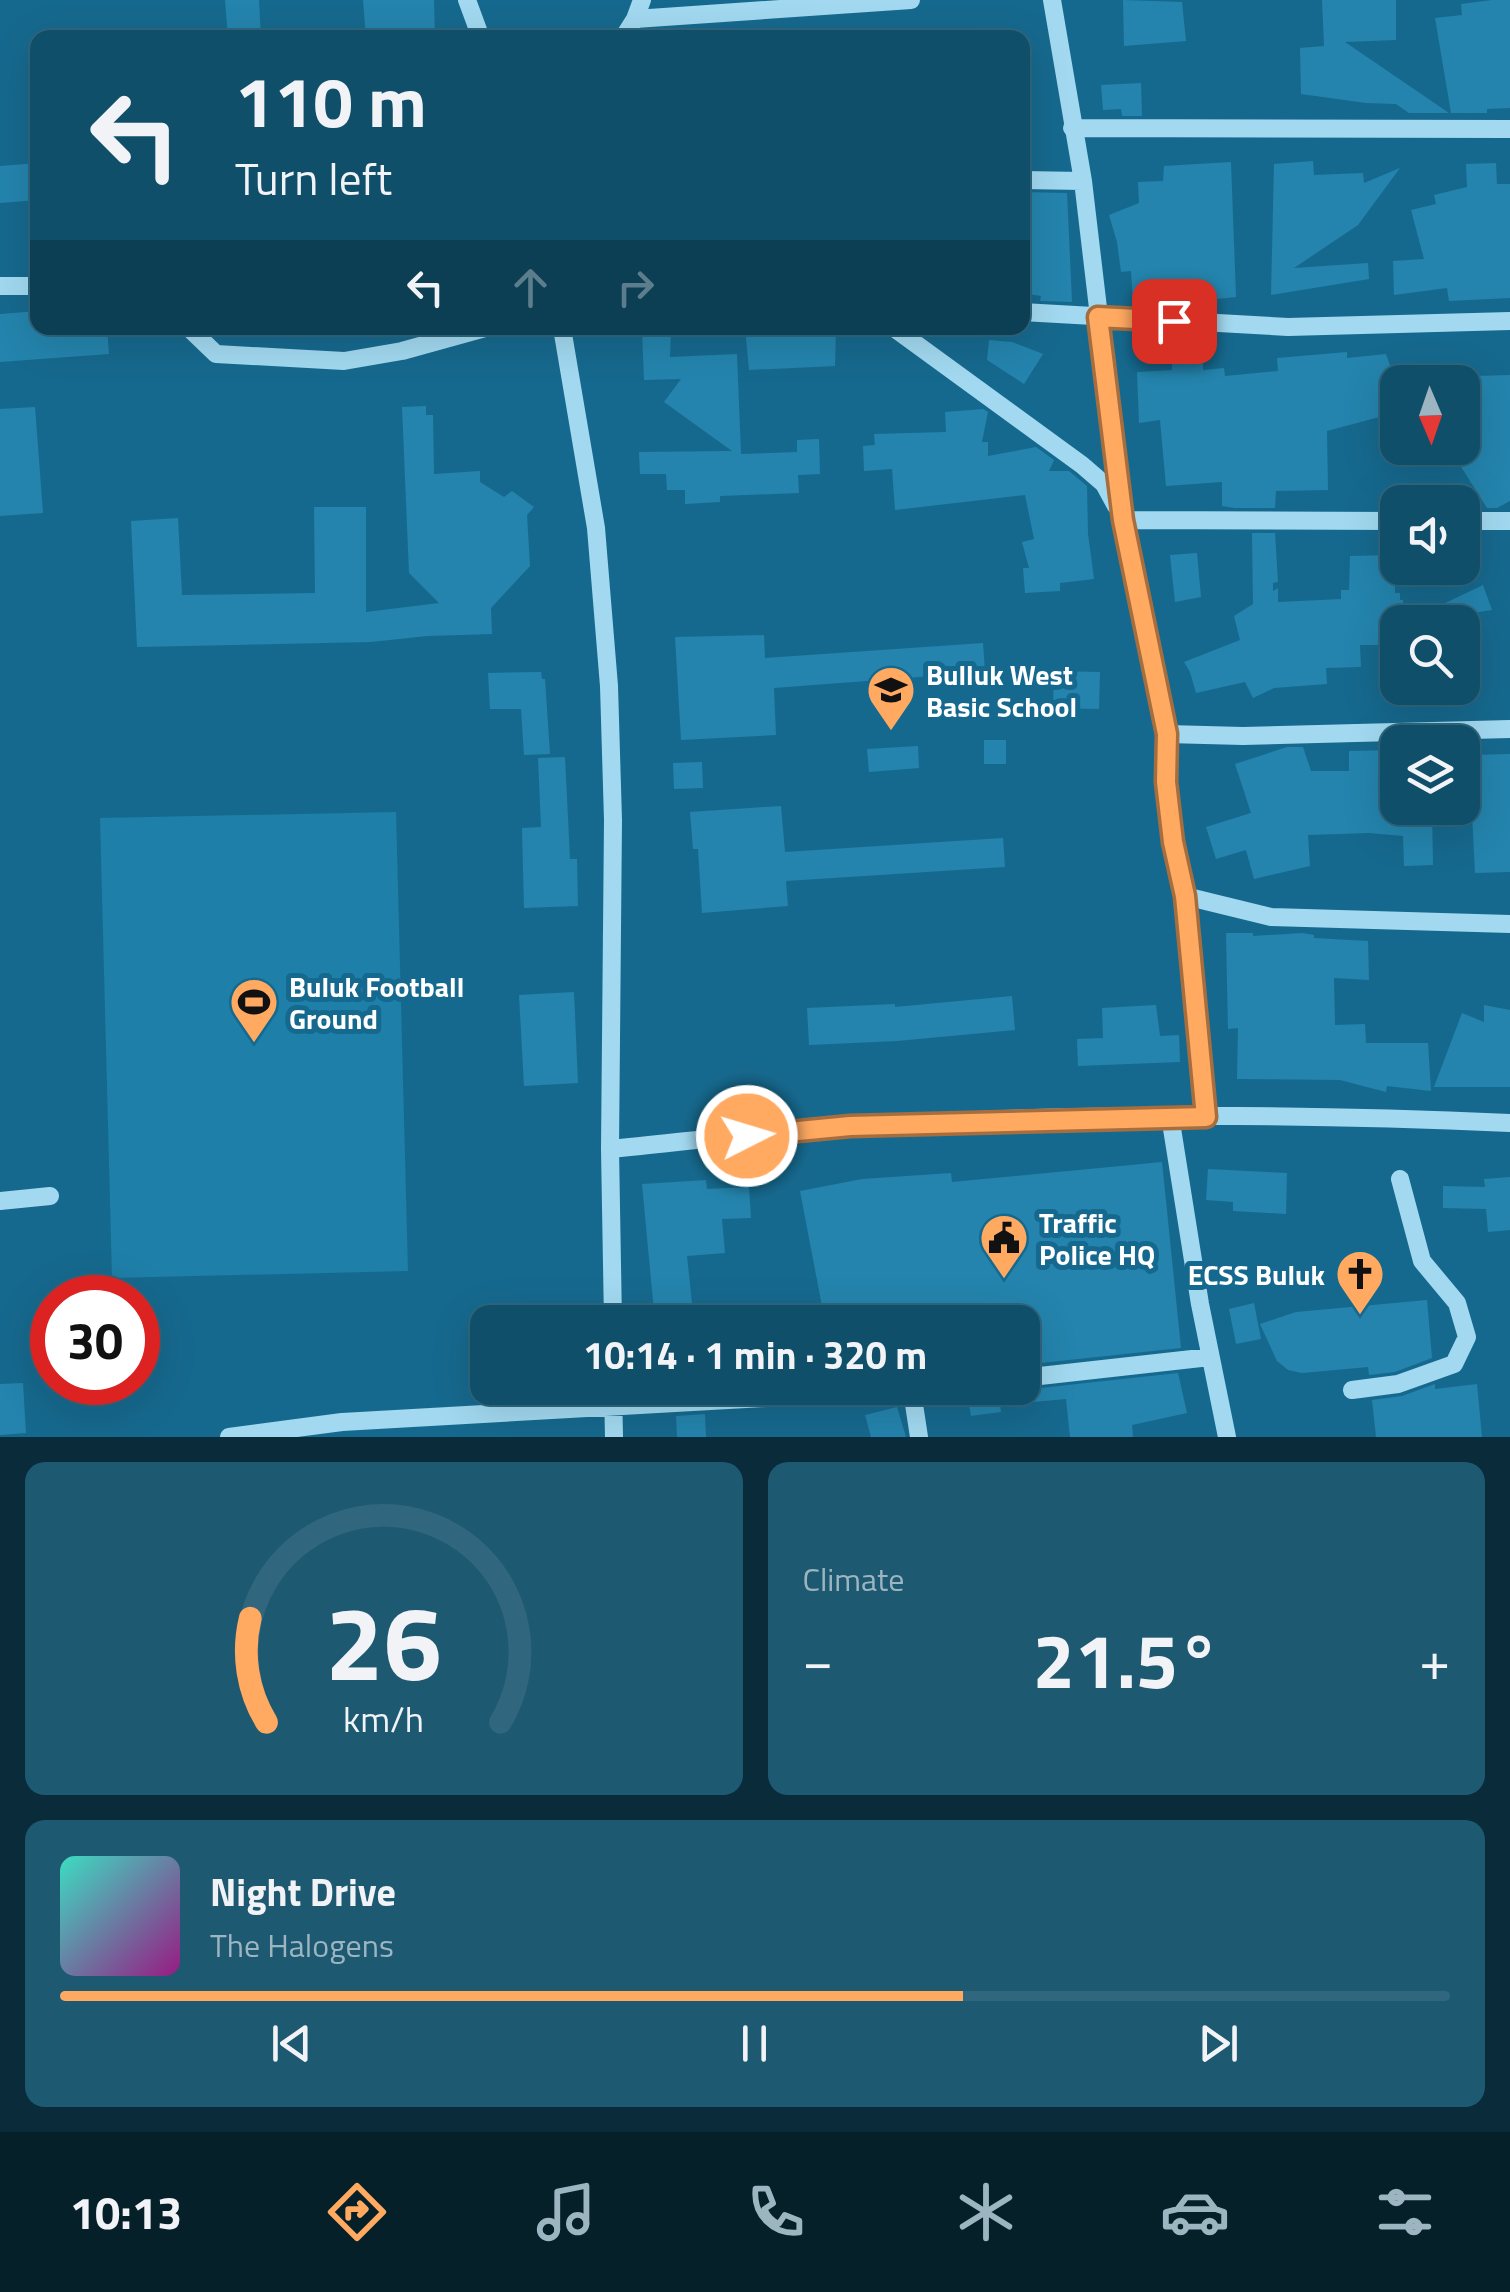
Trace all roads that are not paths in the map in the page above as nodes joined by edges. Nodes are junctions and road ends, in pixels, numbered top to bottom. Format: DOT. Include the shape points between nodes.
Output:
graph roads {
  1 [pos="467,0"];
  2 [pos="642,0"];
  3 [pos="911,0"];
  4 [pos="1052,0"];
  5 [pos="635,19"];
  6 [pos="478,30"];
  7 [pos="628,30"];
  8 [pos="1072,128"];
  9 [pos="1510,130"];
  10 [pos="1030,180"];
  11 [pos="1082,181"];
  12 [pos="0,286"];
  13 [pos="30,286"];
  14 [pos="1030,313"];
  15 [pos="1098,317"];
  16 [pos="1510,321"];
  17 [pos="196,335"];
  18 [pos="460,335"];
  19 [pos="563,335"];
  20 [pos="904,335"];
  21 [pos="1123,520"];
  22 [pos="1380,521"];
  23 [pos="1480,521"];
  24 [pos="1510,521"];
  25 [pos="1510,729"];
  26 [pos="1167,734"];
  27 [pos="1185,896"];
  28 [pos="1510,924"];
  29 [pos="1170,1116"];
  30 [pos="1206,1117"];
  31 [pos="1510,1123"];
  32 [pos="610,1148"];
  33 [pos="1400,1179"];
  34 [pos="50,1196"];
  35 [pos="0,1201"];
  36 [pos="613,1305"];
  37 [pos="1210,1357"];
  38 [pos="1040,1376"];
  39 [pos="1352,1390"];
  40 [pos="666,1405"];
  41 [pos="914,1405"];
  42 [pos="613,1408"];
  43 [pos="229,1437"];
  44 [pos="614,1437"];
  45 [pos="920,1437"];
  46 [pos="1227,1437"];
  1 -- 6 [label="street"];
  2 -- 5 [label="street"];
  3 -- 5 [label="street"];
  4 -- 8 [label="street"];
  5 -- 7 [label="street"];
  8 -- 9 [label="street"];
  8 -- 11 [label="street"];
  10 -- 11 [label="street"];
  11 -- 15 [label="street"];
  12 -- 13 [label="street"];
  14 -- 15 [label="street"];
  15 -- 16 [label="street" via="1288,327"];
  15 -- 21 [label="street"];
  17 -- 18 [label="street" via="216,354 344,360"];
  19 -- 32 [label="street" via="596,528 609,686"];
  20 -- 21 [label="street" via="1093,474"];
  21 -- 22 [label="street"];
  21 -- 26 [label="street"];
  23 -- 24 [label="street"];
  25 -- 26 [label="street"];
  26 -- 27 [label="street" via="1166,782"];
  27 -- 28 [label="street" via="1271,917"];
  27 -- 30 [label="street"];
  29 -- 30 [label="street"];
  29 -- 32 [label="street" via="850,1126"];
  29 -- 37 [label="street"];
  30 -- 31 [label="street"];
  32 -- 36 [label="street"];
  33 -- 39 [label="street" via="1422,1261 1458,1303 1467,1337 1454,1364 1398,1384"];
  34 -- 35 [label="street"];
  37 -- 38 [label="street"];
  37 -- 46 [label="street"];
  40 -- 42 [label="street"];
  41 -- 45 [label="street"];
  42 -- 43 [label="street" via="342,1422"];
  42 -- 44 [label="street"];
}
